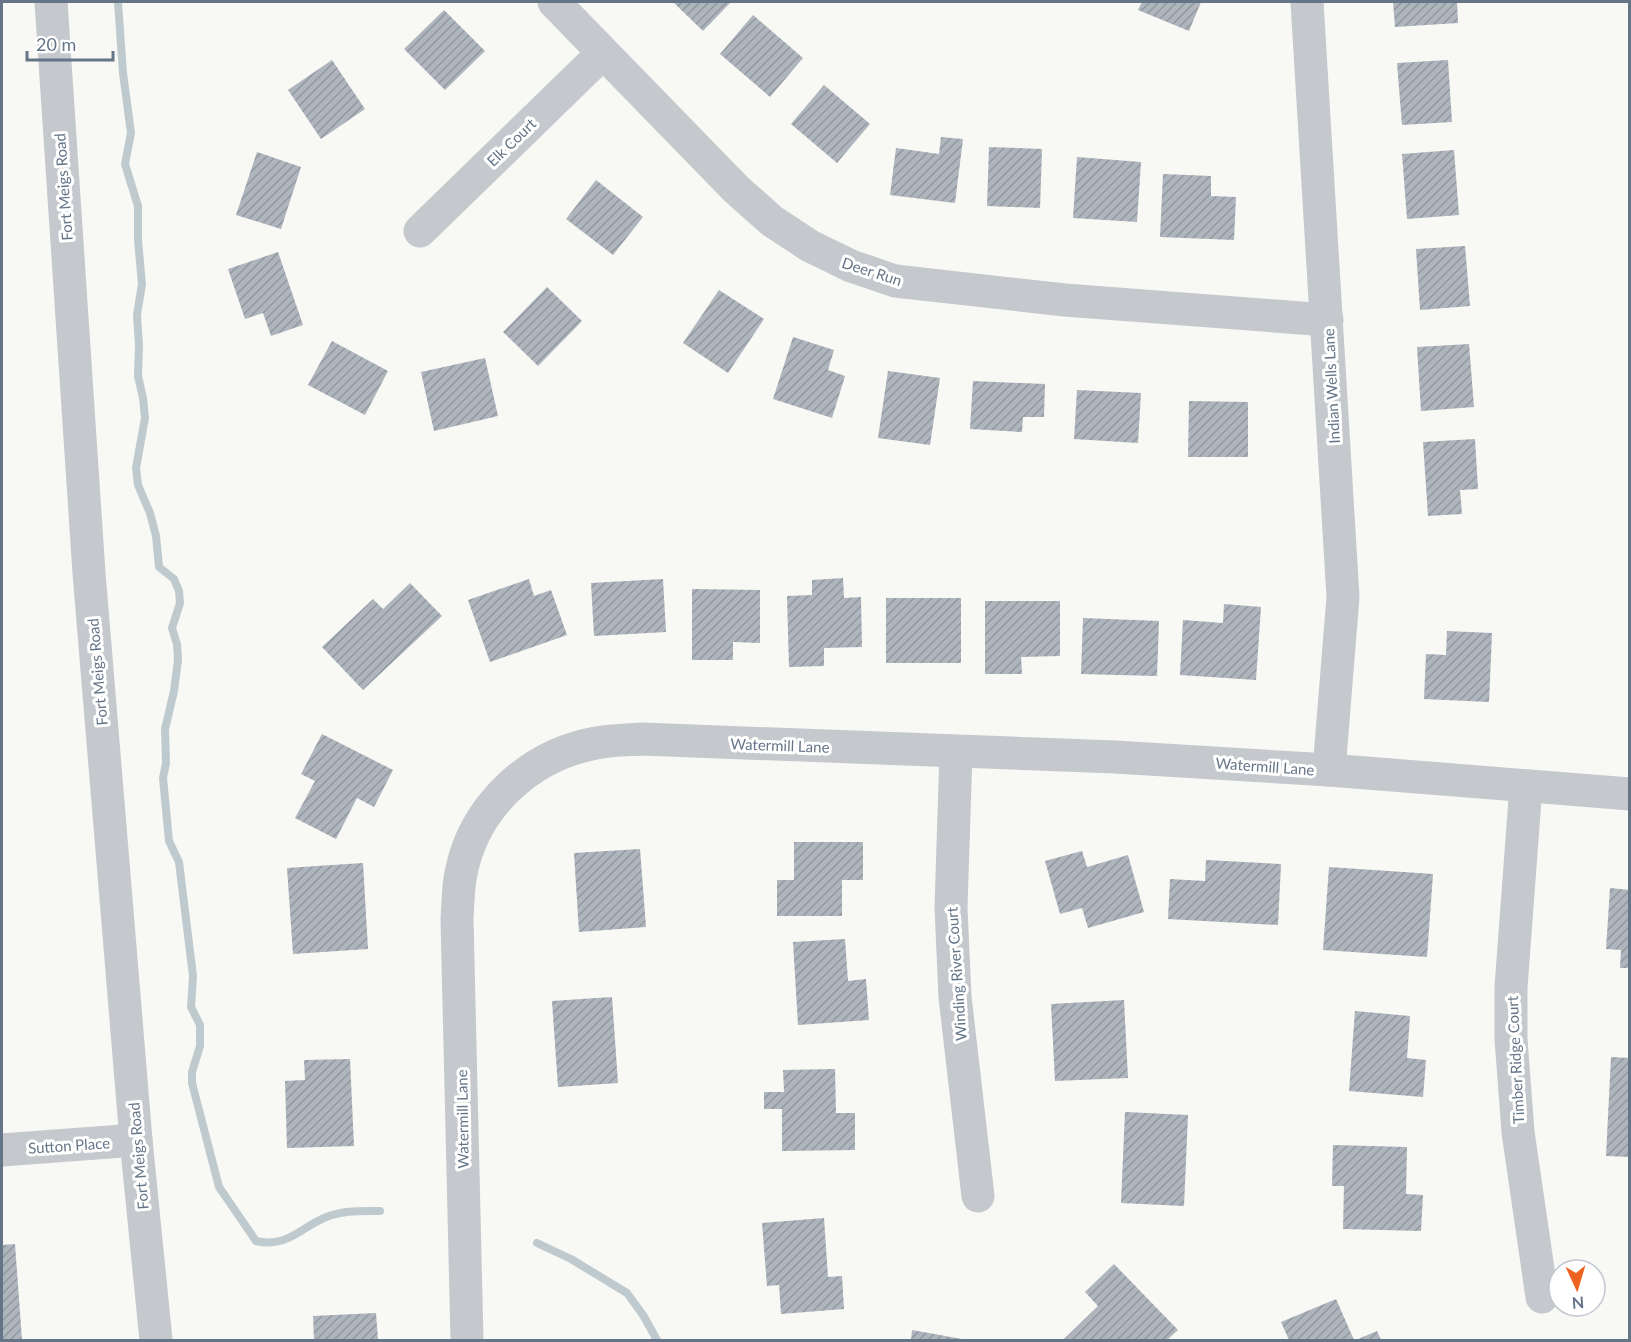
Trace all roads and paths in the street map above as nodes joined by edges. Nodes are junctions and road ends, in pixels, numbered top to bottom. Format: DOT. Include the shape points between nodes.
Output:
graph roads {
  1 [pos="51,2"];
  2 [pos="554,2"];
  3 [pos="1307,2"];
  4 [pos="603,53"];
  5 [pos="420,231"];
  6 [pos="1327,320"];
  7 [pos="956,752"];
  8 [pos="1329,770"];
  9 [pos="1526,786"];
  10 [pos="1629,794"];
  11 [pos="136,1140"];
  12 [pos="2,1150"];
  13 [pos="978,1196"];
  14 [pos="1542,1297"];
  15 [pos="156,1341"];
  16 [pos="467,1341"];
  1 -- 11 [label="street, Fort Meigs Road" via="89,573"];
  2 -- 4 [label="street, Deer Run"];
  3 -- 6 [label="street, Indian Wells Lane"];
  4 -- 5 [label="street, Elk Court"];
  4 -- 6 [label="street, Deer Run" via="737,190 810,246 851,266 895,280 1065,300"];
  6 -- 8 [label="street, Indian Wells Lane" via="1343,597"];
  7 -- 8 [label="street, Watermill Lane"];
  7 -- 13 [label="street, Winding River Court" via="951,908 954,975"];
  7 -- 16 [label="street, Watermill Lane" via="642,739 597,742 555,755 500,794 466,852 457,919"];
  8 -- 9 [label="street, Watermill Lane"];
  9 -- 10 [label="street, Watermill Lane"];
  9 -- 14 [label="street, Timber Ridge Court" via="1511,987 1511,1039 1518,1132"];
  11 -- 12 [label="street, Sutton Place"];
  11 -- 15 [label="street, Fort Meigs Road"];
}
